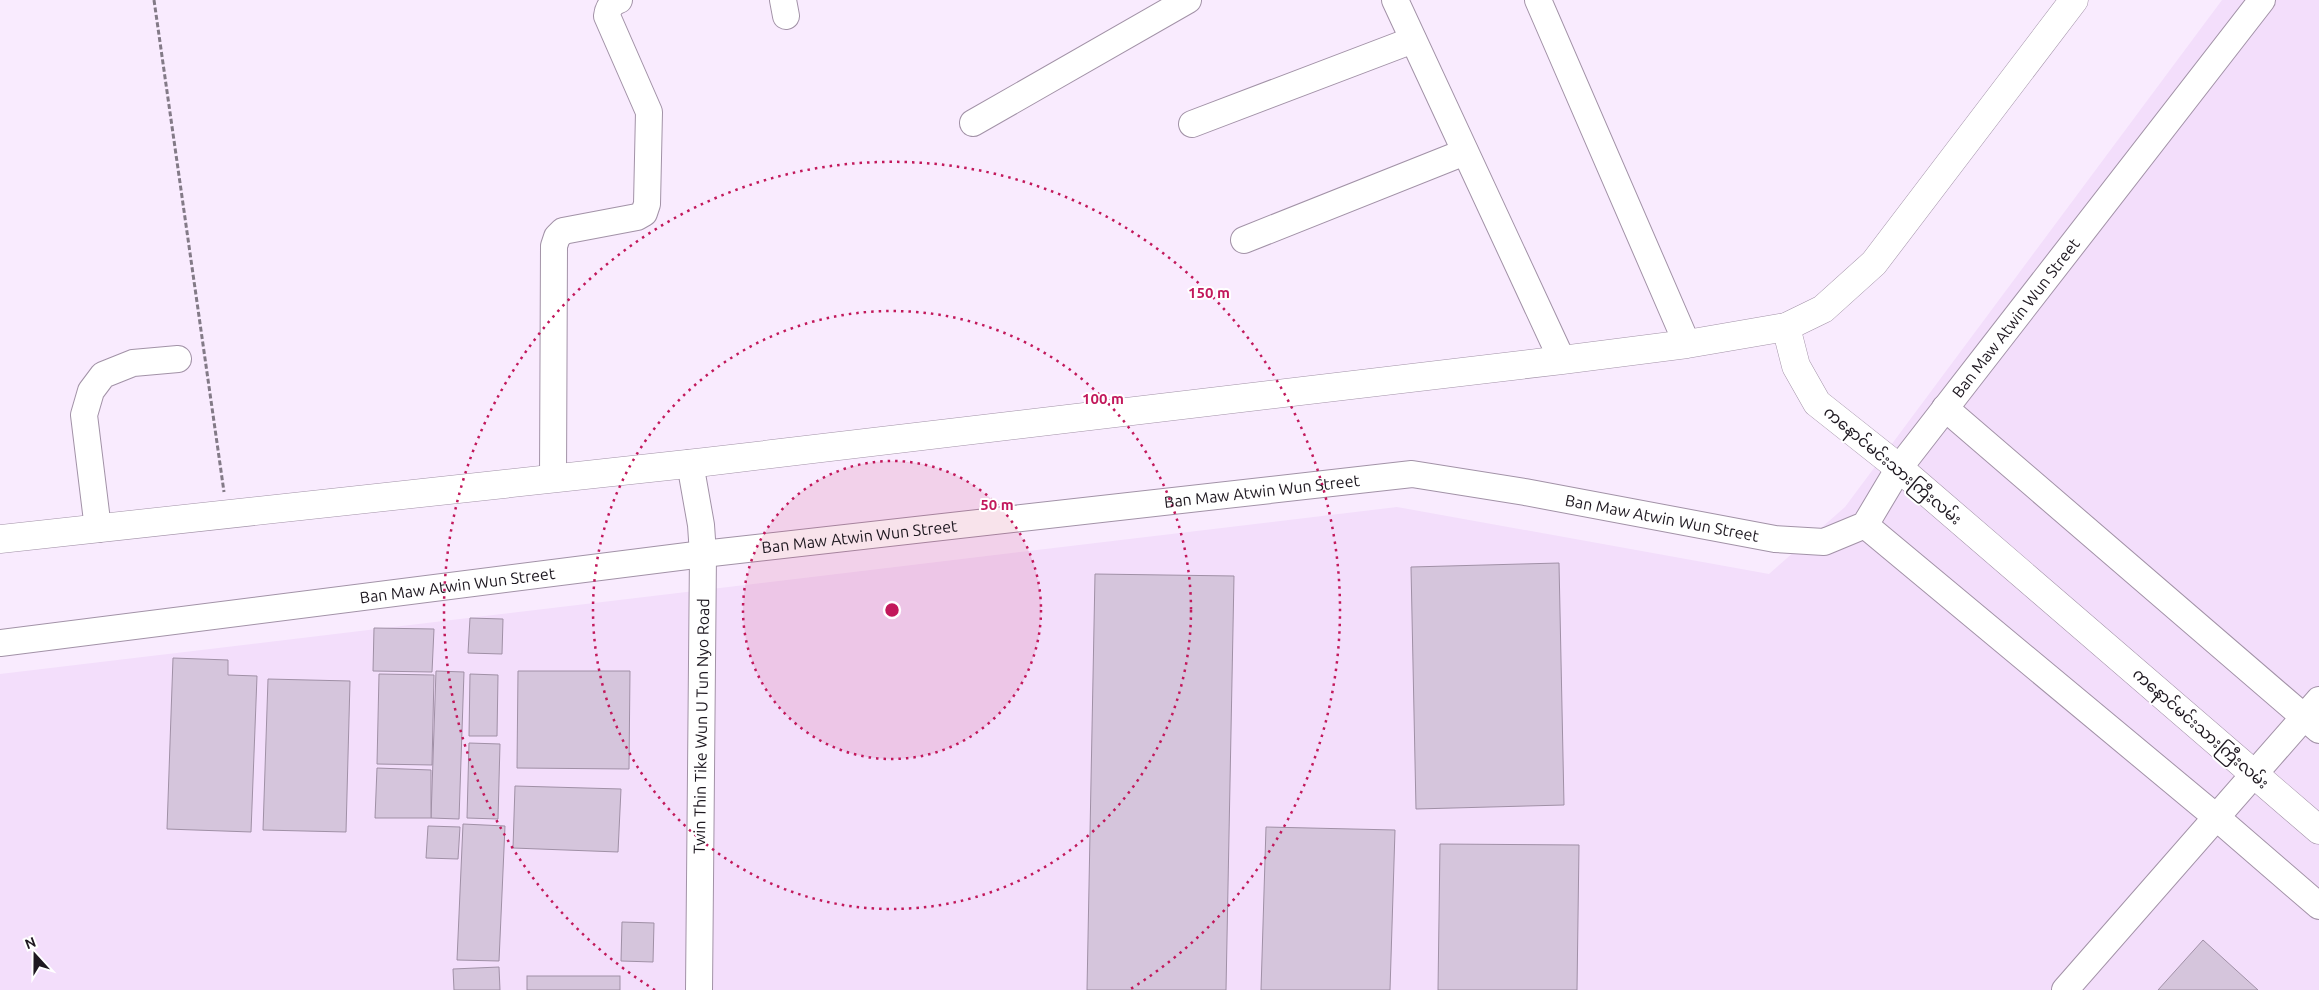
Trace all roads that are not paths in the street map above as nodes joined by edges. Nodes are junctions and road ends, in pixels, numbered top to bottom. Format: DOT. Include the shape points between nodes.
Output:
graph roads {
  1 [pos="619,0"];
  2 [pos="1188,0"];
  3 [pos="1395,0"];
  4 [pos="1538,0"];
  5 [pos="2074,0"];
  6 [pos="2262,0"];
  7 [pos="1413,40"];
  8 [pos="973,123"];
  9 [pos="1192,124"];
  10 [pos="1465,152"];
  11 [pos="1244,240"];
  12 [pos="1786,326"];
  13 [pos="1687,344"];
  14 [pos="178,359"];
  15 [pos="1562,360"];
  16 [pos="1945,408"];
  17 [pos="690,463"];
  18 [pos="1900,468"];
  19 [pos="553,478"];
  20 [pos="1865,525"];
  21 [pos="98,528"];
  22 [pos="0,539"];
  23 [pos="703,554"];
  24 [pos="0,642"];
  25 [pos="2314,716"];
  26 [pos="2254,774"];
  27 [pos="2216,817"];
  28 [pos="2319,830"];
  29 [pos="2319,906"];
  30 [pos="699,990"];
  31 [pos="2065,990"];
  1 -- 19 [label="street" via="608,9 607,16 649,112 647,204 644,213 637,217 562,231 557,237 554,246"];
  2 -- 8 [label="street"];
  3 -- 7 [label="street"];
  4 -- 13 [label="street"];
  5 -- 12 [label="main road" via="1874,263 1823,309"];
  6 -- 16 [label="street, Ban Maw Atwin Wun Street"];
  7 -- 9 [label="street"];
  7 -- 10 [label="street"];
  10 -- 11 [label="street"];
  10 -- 15 [label="street"];
  12 -- 13 [label="main road"];
  12 -- 18 [label="main road, ကနောင်မင်းသားကြီးလမ်း" via="1796,366 1817,403"];
  13 -- 15 [label="main road"];
  14 -- 21 [label="street" via="133,364 103,375 91,391 84,414"];
  15 -- 17 [label="main road"];
  16 -- 18 [label="street, Ban Maw Atwin Wun Street"];
  16 -- 25 [label="street"];
  17 -- 19 [label="main road"];
  17 -- 23 [label="street, Twin Thin Tike Wun U Tun Nyo Road"];
  18 -- 20 [label="street, Ban Maw Atwin Wun Street"];
  18 -- 26 [label="main road, ကနောင်မင်းသားကြီးလမ်း"];
  19 -- 21 [label="main road"];
  20 -- 23 [label="street, Ban Maw Atwin Wun Street" via="1824,542 1775,539 1412,474"];
  20 -- 27 [label="street"];
  21 -- 22 [label="main road"];
  23 -- 24 [label="street, Ban Maw Atwin Wun Street"];
  23 -- 30 [label="street, Twin Thin Tike Wun U Tun Nyo Road"];
  25 -- 26 [label="street"];
  26 -- 27 [label="street"];
  26 -- 28 [label="main road, ကနောင်မင်းသားကြီးလမ်း"];
  27 -- 29 [label="street"];
  27 -- 31 [label="street"];
}
